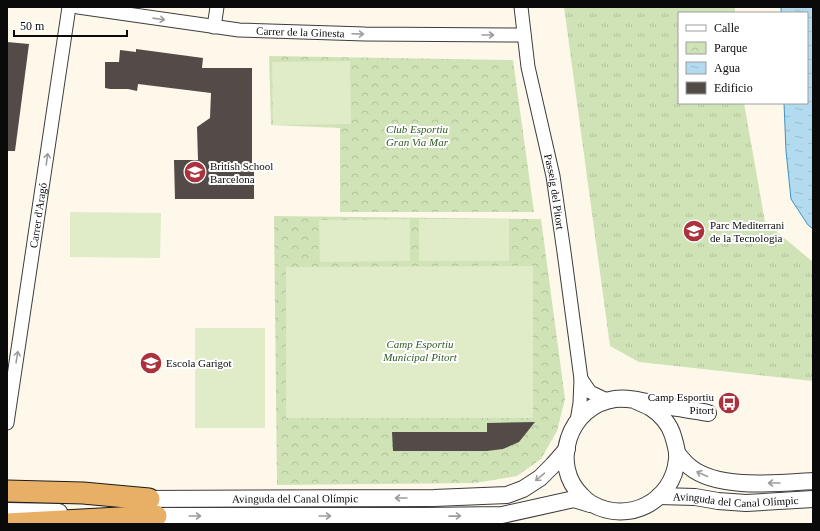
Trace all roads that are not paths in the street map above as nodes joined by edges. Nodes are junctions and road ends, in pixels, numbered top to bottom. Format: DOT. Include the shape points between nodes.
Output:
graph roads {
  1 [pos="69,7"];
  2 [pos="78,7"];
  3 [pos="217,7"];
  4 [pos="520,7"];
  5 [pos="214,27"];
  6 [pos="524,35"];
  7 [pos="581,379"];
  8 [pos="634,400"];
  9 [pos="609,401"];
  10 [pos="577,420"];
  11 [pos="7,423"];
  12 [pos="675,446"];
  13 [pos="566,449"];
  14 [pos="813,481"];
  15 [pos="7,491"];
  16 [pos="659,496"];
  17 [pos="813,500"];
  18 [pos="7,501"];
  19 [pos="590,504"];
  20 [pos="152,507"];
  21 [pos="7,511"];
  22 [pos="7,524"];
  11 -- 1 [label="street, Carrer d'Aragó, one-way"];
  2 -- 5 [label="street, Carrer de la Ginesta, one-way"];
  3 -- 5 [label="street"];
  4 -- 6 [label="street, Passeig del Pitort"];
  5 -- 6 [label="street, Carrer de la Ginesta, one-way" via="357,34"];
  6 -- 7 [label="street, Passeig del Pitort" via="528,68 553,176"];
  7 -- 9 [label="street" via="590,392"];
  7 -- 10 [label="street, Passeig del Pitort"];
  8 -- 9 [label="street"];
  8 -- 12 [label="street" via="652,408 663,418 671,429"];
  8 -- 12 [label="street" via="708,413 682,420 677,428"];
  9 -- 10 [label="street" via="597,404"];
  10 -- 13 [label="street"];
  14 -- 12 [label="street, Avinguda del Canal Olímpic, one-way" via="734,483 701,474 689,466"];
  12 -- 16 [label="street" via="677,460 671,482"];
  13 -- 19 [label="street" via="566,466 570,480"];
  13 -- 20 [label="street, Avinguda del Canal Olímpic, one-way" via="540,478 507,495"];
  15 -- 20 [label="highway" via="83,493"];
  16 -- 17 [label="street, Avinguda del Canal Olímpic" via="746,503"];
  16 -- 19 [label="street" via="655,501 637,510 609,511"];
  18 -- 20 [label="street, Avinguda del Canal Olímpic" via="86,502"];
  20 -- 19 [label="street, Avinguda del Canal Olímpic, one-way" via="423,516 502,515 574,499"];
  20 -- 21 [label="street, Avinguda del Canal Olímpic"];
  20 -- 22 [label="highway"];
}
